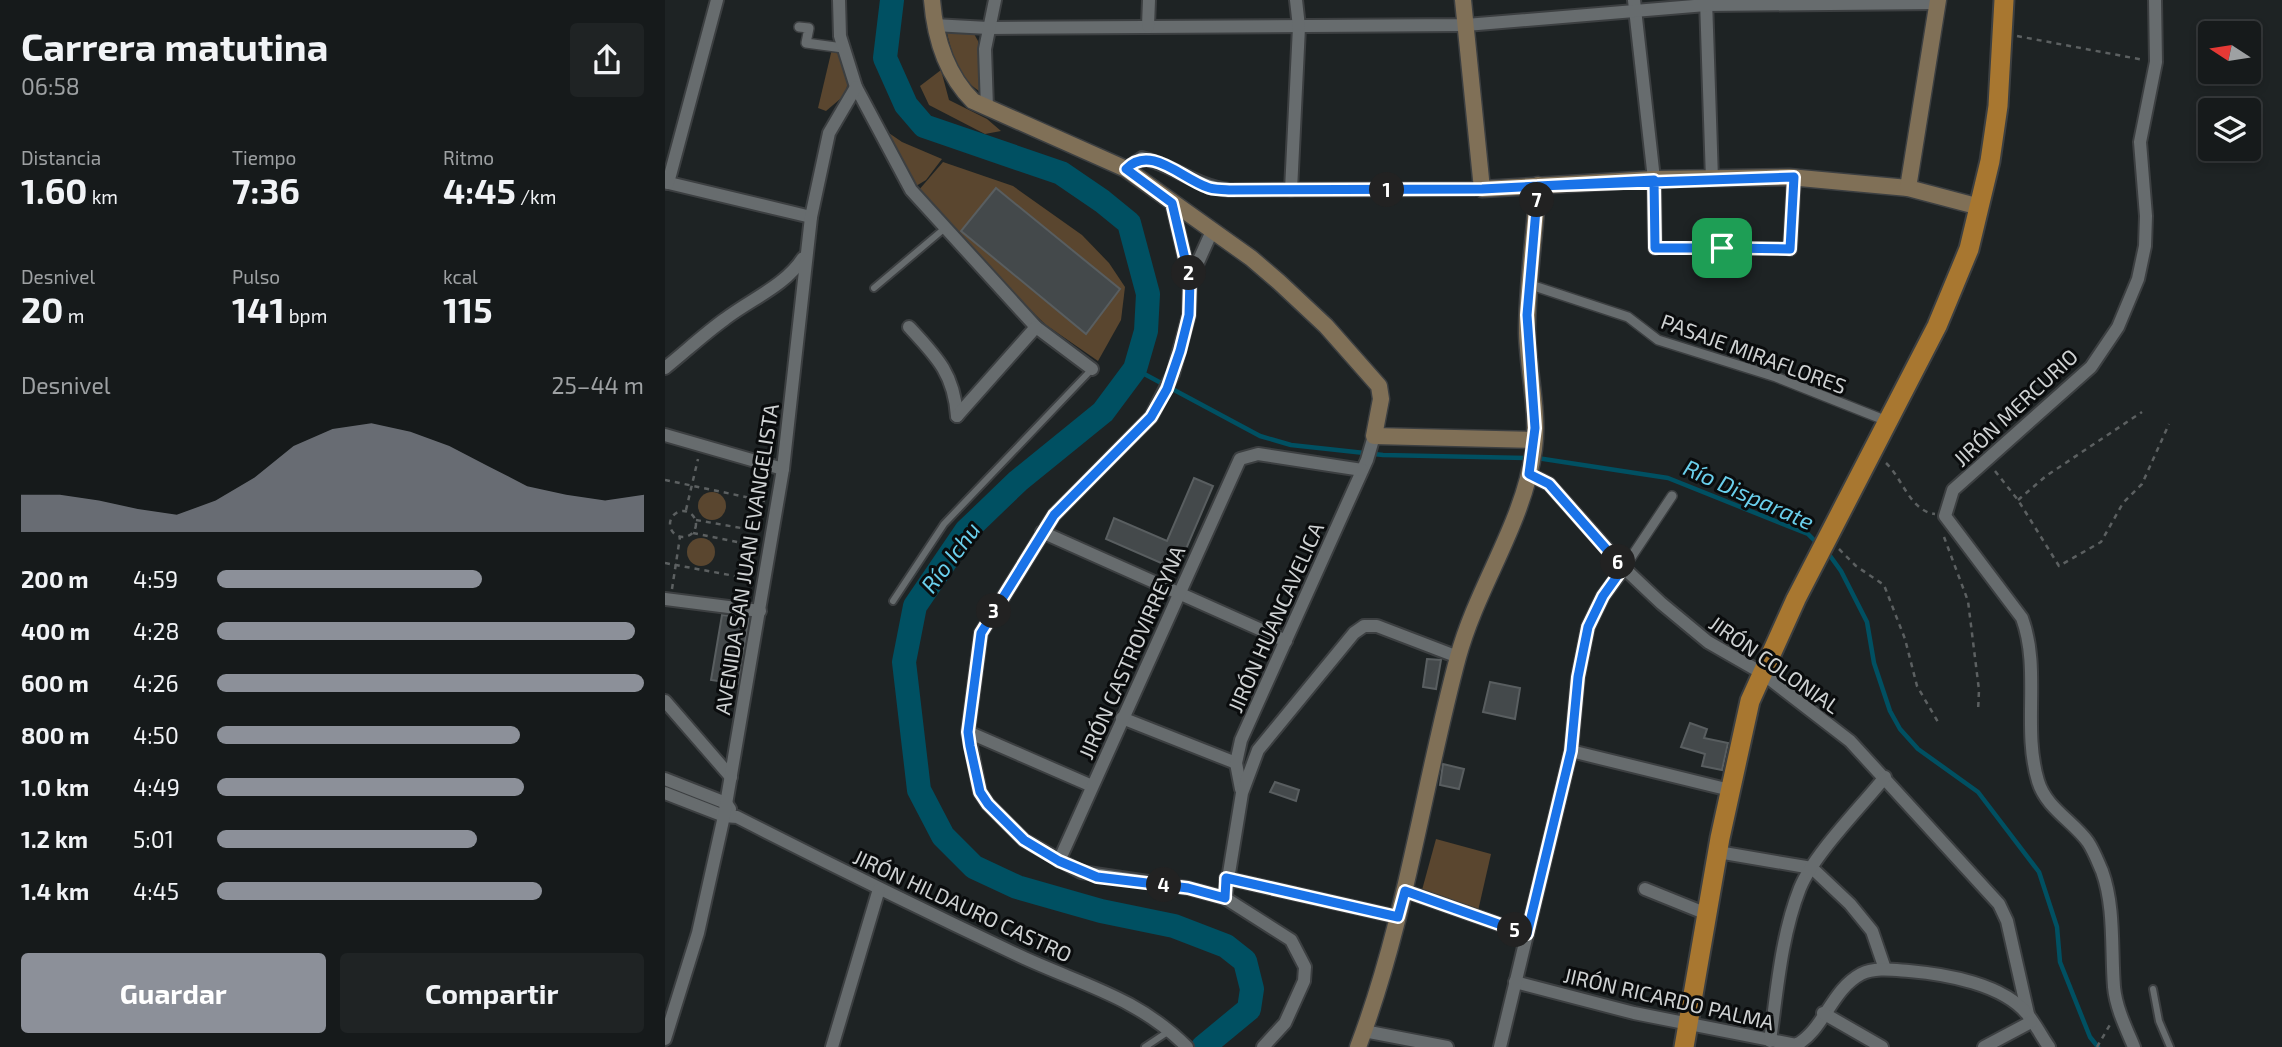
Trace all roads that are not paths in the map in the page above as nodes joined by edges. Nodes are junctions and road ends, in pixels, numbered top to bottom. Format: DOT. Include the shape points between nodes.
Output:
graph roads {
  1 [pos="717,0"];
  2 [pos="839,0"];
  3 [pos="932,0"];
  4 [pos="995,0"];
  5 [pos="1149,0"];
  6 [pos="1296,0"];
  7 [pos="1463,0"];
  8 [pos="2004,0"];
  9 [pos="2155,0"];
  10 [pos="1938,1"];
  11 [pos="1706,2"];
  12 [pos="1635,6"];
  13 [pos="934,25"];
  14 [pos="1466,25"];
  15 [pos="1148,26"];
  16 [pos="799,27"];
  17 [pos="1299,27"];
  18 [pos="988,28"];
  19 [pos="843,48"];
  20 [pos="856,87"];
  21 [pos="987,108"];
  22 [pos="1126,169"];
  23 [pos="1794,177"];
  24 [pos="1712,179"];
  25 [pos="1654,180"];
  26 [pos="667,183"];
  27 [pos="1538,186"];
  28 [pos="1908,188"];
  29 [pos="1482,189"];
  30 [pos="1291,190"];
  31 [pos="1172,203"];
  32 [pos="1980,207"];
  33 [pos="811,217"];
  34 [pos="945,228"];
  35 [pos="1212,231"];
  36 [pos="1655,248"];
  37 [pos="1790,249"];
  38 [pos="804,254"];
  39 [pos="1190,280"];
  40 [pos="1531,285"];
  41 [pos="874,289"];
  42 [pos="909,327"];
  43 [pos="1036,327"];
  44 [pos="665,368"];
  45 [pos="1092,369"];
  46 [pos="1889,422"];
  47 [pos="665,435"];
  48 [pos="1534,444"];
  49 [pos="1368,454"];
  50 [pos="783,469"];
  51 [pos="1529,471"];
  52 [pos="1672,496"];
  53 [pos="1042,532"];
  54 [pos="1623,568"];
  55 [pos="1178,593"];
  56 [pos="669,594"];
  57 [pos="893,601"];
  58 [pos="761,611"];
  59 [pos="1286,641"];
  60 [pos="1458,657"];
  61 [pos="1762,673"];
  62 [pos="665,701"];
  63 [pos="1122,718"];
  64 [pos="968,732"];
  65 [pos="1571,751"];
  66 [pos="1236,763"];
  67 [pos="731,777"];
  68 [pos="1885,777"];
  69 [pos="665,779"];
  70 [pos="1092,786"];
  71 [pos="1730,790"];
  72 [pos="665,793"];
  73 [pos="1242,793"];
  74 [pos="726,803"];
  75 [pos="731,817"];
  76 [pos="1718,852"];
  77 [pos="1059,861"];
  78 [pos="1812,868"];
  79 [pos="1226,878"];
  80 [pos="879,889"];
  81 [pos="1645,889"];
  82 [pos="1405,891"];
  83 [pos="1225,898"];
  84 [pos="1707,914"];
  85 [pos="1398,917"];
  86 [pos="1527,934"];
  87 [pos="1885,969"];
  88 [pos="1515,982"];
  89 [pos="2153,989"];
  90 [pos="1823,1013"];
  91 [pos="2029,1018"];
  92 [pos="668,1020"];
  93 [pos="1689,1023"];
  94 [pos="1170,1030"];
  95 [pos="1364,1031"];
  96 [pos="665,1039"];
  97 [pos="1770,1041"];
  98 [pos="832,1047"];
  99 [pos="1145,1047"];
  100 [pos="1187,1047"];
  101 [pos="1263,1047"];
  102 [pos="1358,1047"];
  103 [pos="1447,1047"];
  104 [pos="1500,1047"];
  105 [pos="1684,1047"];
  106 [pos="1882,1047"];
  107 [pos="1983,1047"];
  108 [pos="2049,1047"];
  109 [pos="2134,1047"];
  110 [pos="2170,1047"];
  1 -- 26 [label="street"];
  2 -- 19 [label="street"];
  3 -- 13 [label="main road"];
  4 -- 18 [label="street"];
  5 -- 15 [label="street"];
  6 -- 17 [label="street"];
  7 -- 14 [label="main road"];
  8 -- 32 [label="highway" via="1998,106"];
  9 -- 109 [label="street, JIRÓN MERCURIO" via="2156,62 2140,142 2146,216 2139,279 2117,327 2091,367 1953,490 1945,516 2022,618 2028,637 2038,783 2054,808 2088,842 2103,873 2114,989"];
  10 -- 11 [label="street"];
  10 -- 28 [label="main road"];
  11 -- 12 [label="street"];
  11 -- 24 [label="street"];
  12 -- 14 [label="street"];
  12 -- 25 [label="street"];
  13 -- 18 [label="street"];
  13 -- 21 [label="main road" via="959,87"];
  14 -- 17 [label="street"];
  14 -- 29 [label="main road"];
  15 -- 17 [label="street"];
  15 -- 18 [label="street"];
  16 -- 19 [label="street" via="809,28 806,43"];
  17 -- 30 [label="street"];
  18 -- 21 [label="street"];
  19 -- 20 [label="street"];
  20 -- 33 [label="street, AVENIDA SAN JUAN EVANGELISTA" via="829,132"];
  20 -- 34 [label="street" via="911,190"];
  21 -- 22 [label="main road"];
  22 -- 30 [label="street" via="1142,158 1208,188"];
  22 -- 31 [label="main road"];
  23 -- 24 [label="main road"];
  23 -- 28 [label="main road"];
  23 -- 37 [label="street"];
  24 -- 25 [label="main road"];
  25 -- 27 [label="main road"];
  25 -- 36 [label="street"];
  26 -- 33 [label="street"];
  27 -- 29 [label="main road"];
  27 -- 40 [label="main road"];
  28 -- 32 [label="main road"];
  29 -- 30 [label="street"];
  31 -- 35 [label="main road"];
  31 -- 39 [label="street"];
  32 -- 46 [label="highway" via="1969,249 1937,326"];
  33 -- 38 [label="street, AVENIDA SAN JUAN EVANGELISTA"];
  34 -- 41 [label="lane"];
  34 -- 43 [label="street"];
  35 -- 39 [label="street"];
  35 -- 49 [label="main road" via="1279,282 1379,386 1381,399"];
  38 -- 44 [label="street" via="782,281 726,318"];
  38 -- 50 [label="street, AVENIDA SAN JUAN EVANGELISTA"];
  39 -- 53 [label="street" via="1189,315 1173,374 1157,407"];
  40 -- 46 [label="street, PASAJE MIRAFLORES" via="1627,317 1658,340 1776,377"];
  40 -- 48 [label="main road" via="1527,337"];
  42 -- 43 [label="street" via="943,362 956,396 957,416"];
  43 -- 45 [label="street"];
  45 -- 57 [label="lane" via="944,524"];
  46 -- 61 [label="highway"];
  47 -- 50 [label="street"];
  48 -- 49 [label="main road"];
  48 -- 51 [label="main road"];
  49 -- 55 [label="street, JIRÓN CASTROVIRREYNA" via="1258,454 1240,460"];
  49 -- 59 [label="street, JIRÓN HUANCAVELICA"];
  50 -- 58 [label="street, AVENIDA SAN JUAN EVANGELISTA"];
  51 -- 54 [label="street, JIRÓN COLONIAL" via="1549,484"];
  51 -- 60 [label="main road" via="1520,509 1481,589"];
  52 -- 54 [label="street"];
  53 -- 55 [label="street"];
  53 -- 64 [label="street" via="981,633"];
  54 -- 61 [label="street, JIRÓN COLONIAL" via="1708,642"];
  54 -- 65 [label="street" via="1588,627"];
  55 -- 59 [label="street"];
  55 -- 63 [label="street, JIRÓN CASTROVIRREYNA"];
  56 -- 58 [label="street"];
  58 -- 67 [label="street, AVENIDA SAN JUAN EVANGELISTA"];
  59 -- 66 [label="street, JIRÓN HUANCAVELICA" via="1241,740"];
  60 -- 73 [label="street" via="1377,626 1364,626 1353,633 1258,750"];
  60 -- 82 [label="main road"];
  61 -- 68 [label="street, JIRÓN COLONIAL" via="1850,741"];
  61 -- 71 [label="highway"];
  62 -- 67 [label="street"];
  63 -- 66 [label="street"];
  63 -- 70 [label="street, JIRÓN CASTROVIRREYNA"];
  64 -- 70 [label="street"];
  64 -- 77 [label="street" via="980,792 988,804 1024,840"];
  65 -- 71 [label="street"];
  65 -- 86 [label="street"];
  66 -- 73 [label="street, JIRÓN HUANCAVELICA"];
  67 -- 74 [label="street, AVENIDA SAN JUAN EVANGELISTA"];
  68 -- 78 [label="street"];
  68 -- 91 [label="street, JIRÓN COLONIAL" via="1999,904"];
  69 -- 74 [label="street"];
  70 -- 77 [label="street, JIRÓN CASTROVIRREYNA"];
  71 -- 76 [label="highway"];
  72 -- 75 [label="street, JIRÓN HILDAURO CASTRO"];
  73 -- 79 [label="street"];
  74 -- 75 [label="street, JIRÓN HILDAURO CASTRO"];
  75 -- 80 [label="street, JIRÓN HILDAURO CASTRO"];
  75 -- 92 [label="street"];
  76 -- 78 [label="street"];
  76 -- 84 [label="highway"];
  77 -- 83 [label="street" via="1097,877 1188,888"];
  78 -- 87 [label="street" via="1872,932"];
  78 -- 97 [label="street" via="1800,887 1784,945"];
  79 -- 83 [label="street"];
  79 -- 85 [label="street"];
  80 -- 94 [label="street, JIRÓN HILDAURO CASTRO" via="1131,1002"];
  80 -- 98 [label="street"];
  81 -- 84 [label="street"];
  82 -- 85 [label="main road"];
  82 -- 86 [label="street"];
  83 -- 101 [label="street" via="1281,932 1305,967 1294,1008"];
  84 -- 93 [label="highway"];
  85 -- 95 [label="main road"];
  86 -- 88 [label="street"];
  87 -- 90 [label="street, JIRÓN RICARDO PALMA" via="1862,974"];
  87 -- 91 [label="street, JIRÓN RICARDO PALMA" via="1958,978 1999,994"];
  88 -- 93 [label="street, JIRÓN RICARDO PALMA"];
  88 -- 104 [label="street"];
  89 -- 110 [label="lane"];
  90 -- 97 [label="street, JIRÓN RICARDO PALMA" via="1804,1041 1796,1045"];
  90 -- 106 [label="street"];
  91 -- 107 [label="street"];
  91 -- 108 [label="street, JIRÓN RICARDO PALMA"];
  92 -- 96 [label="street"];
  93 -- 97 [label="street, JIRÓN RICARDO PALMA"];
  93 -- 105 [label="highway"];
  94 -- 99 [label="lane"];
  94 -- 100 [label="street, JIRÓN HILDAURO CASTRO"];
  95 -- 102 [label="main road"];
  95 -- 103 [label="street"];
}
